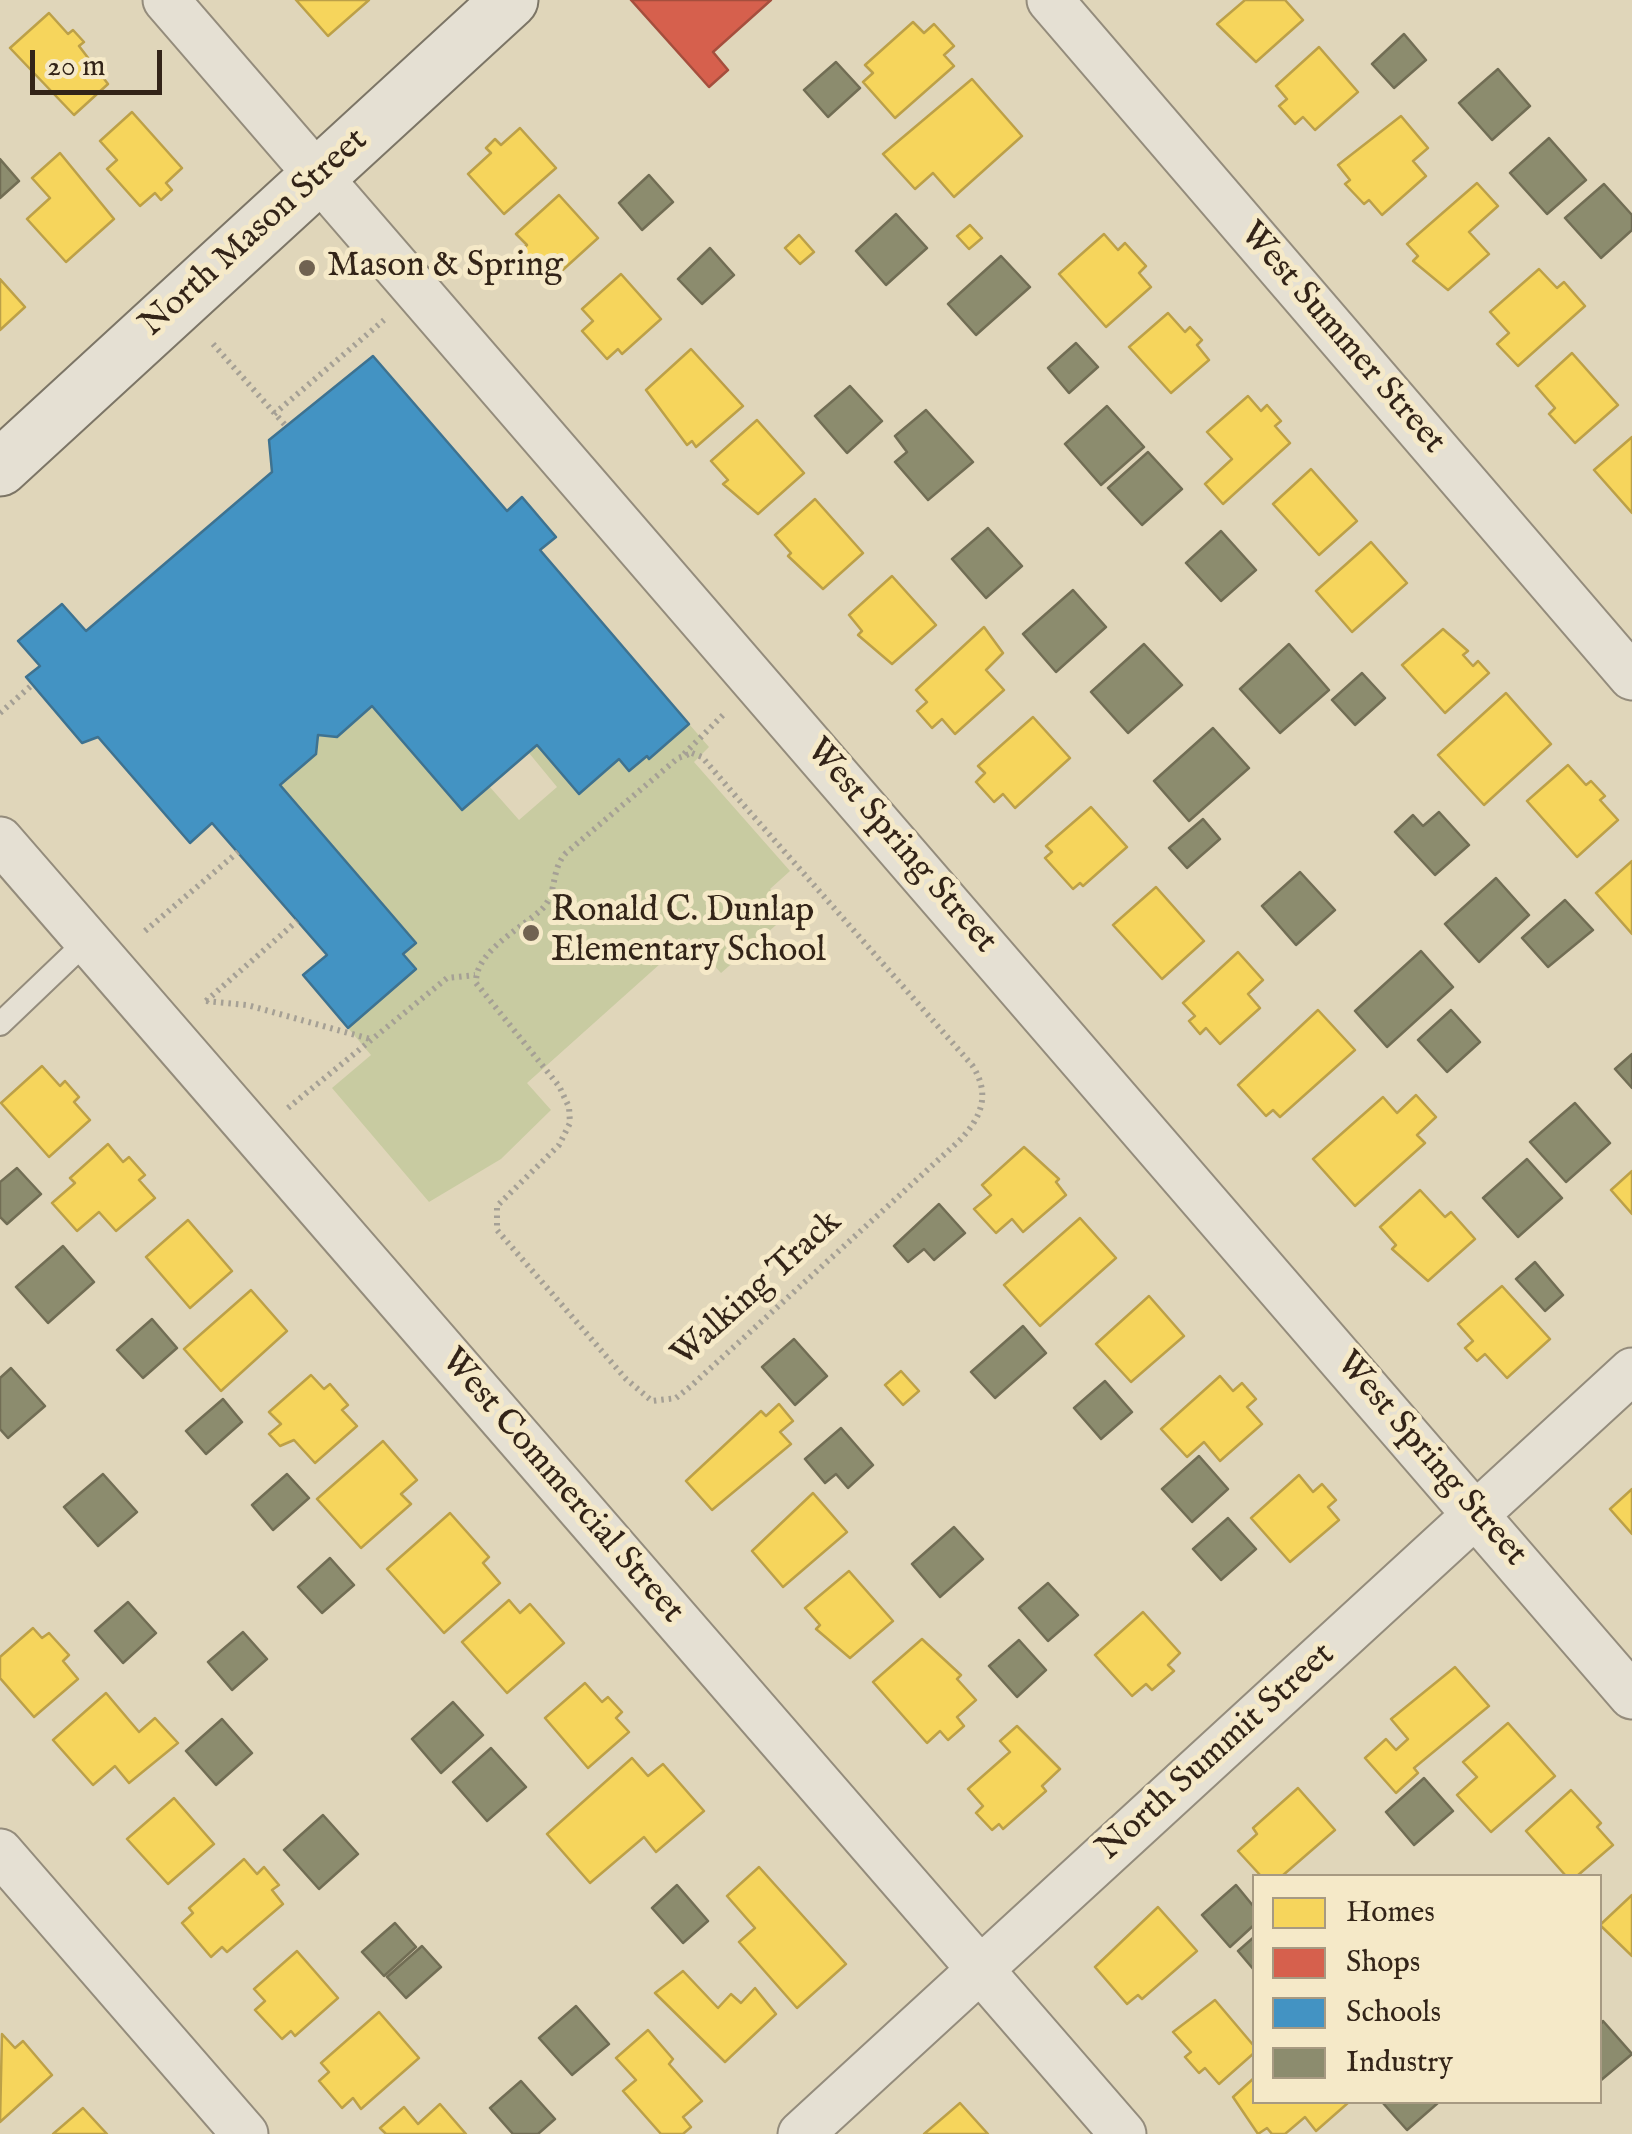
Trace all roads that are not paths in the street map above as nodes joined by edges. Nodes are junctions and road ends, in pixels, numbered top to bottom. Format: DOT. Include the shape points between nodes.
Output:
graph roads {
  1 [pos="166,0"];
  2 [pos="510,0"];
  3 [pos="1050,0"];
  4 [pos="319,175"];
  5 [pos="0,468"];
  6 [pos="1632,677"];
  7 [pos="0,840"];
  8 [pos="88,940"];
  9 [pos="0,1024"];
  10 [pos="1632,1371"];
  11 [pos="1476,1513"];
  12 [pos="1632,1696"];
  13 [pos="0,1852"];
  14 [pos="980,1968"];
  15 [pos="245,2134"];
  16 [pos="801,2134"];
  17 [pos="1123,2134"];
  1 -- 4 [label="street, West Spring Street"];
  2 -- 4 [label="main road, North Mason Street"];
  3 -- 6 [label="street, West Summer Street"];
  4 -- 5 [label="main road, North Mason Street"];
  4 -- 11 [label="street, West Spring Street"];
  7 -- 8 [label="street, West Commercial Street"];
  8 -- 9 [label="lane"];
  8 -- 14 [label="street, West Commercial Street"];
  10 -- 11 [label="street, North Summit Street"];
  11 -- 12 [label="street, West Spring Street"];
  11 -- 14 [label="street, North Summit Street"];
  13 -- 15 [label="street"];
  14 -- 16 [label="street, North Summit Street"];
  14 -- 17 [label="street, West Commercial Street"];
}
